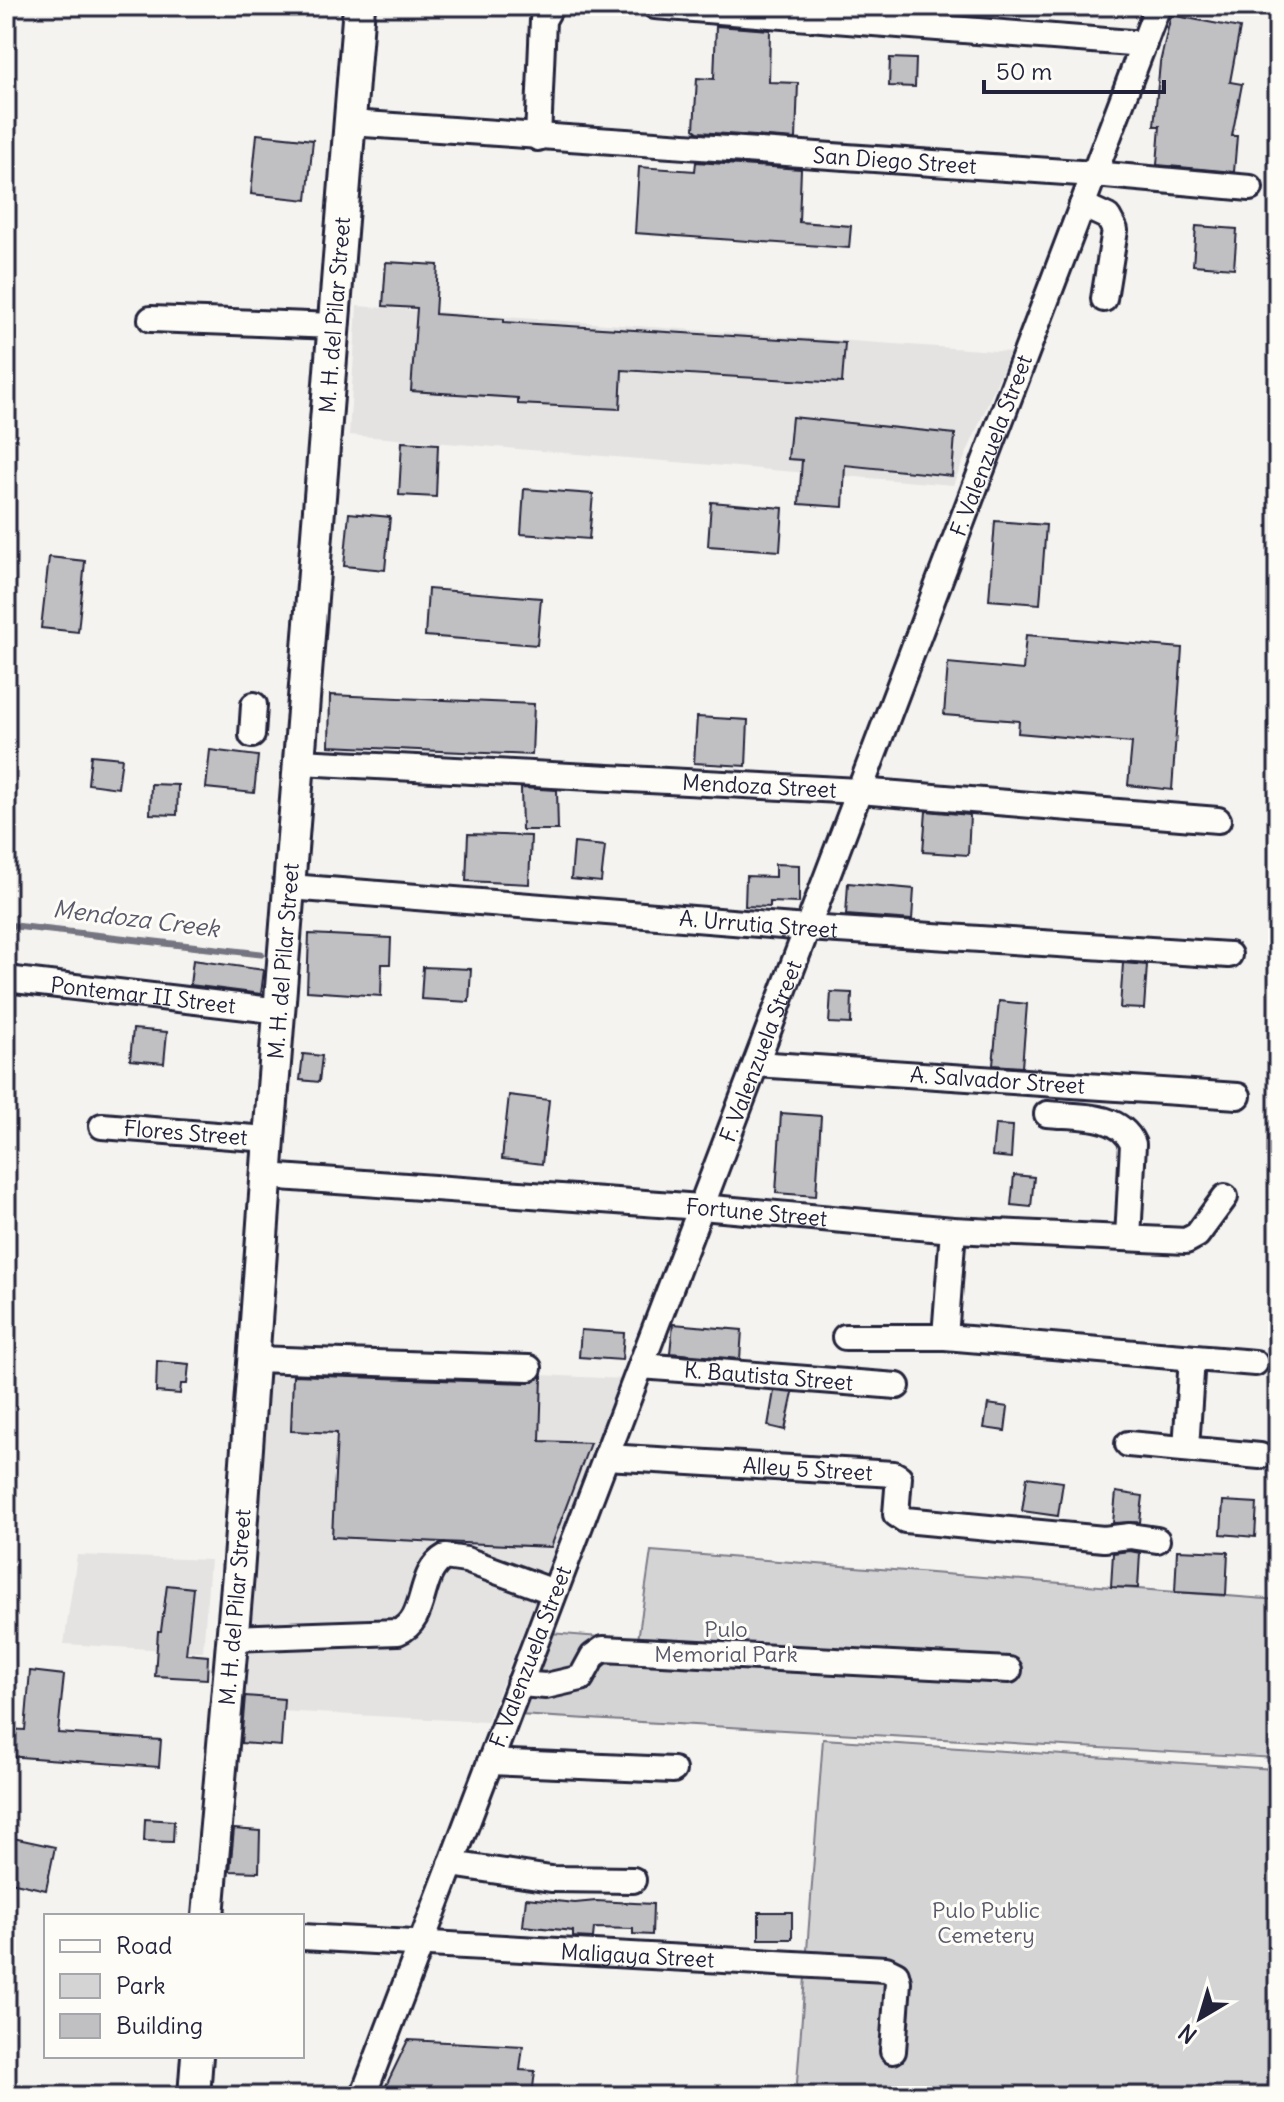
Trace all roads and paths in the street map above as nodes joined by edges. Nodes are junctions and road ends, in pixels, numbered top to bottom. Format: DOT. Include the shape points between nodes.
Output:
graph roads {
  1 [pos="359,6"];
  2 [pos="551,6"];
  3 [pos="655,6"];
  4 [pos="1158,6"];
  5 [pos="1144,44"];
  6 [pos="350,123"];
  7 [pos="538,138"];
  8 [pos="1094,174"];
  9 [pos="1250,188"];
  10 [pos="1082,205"];
  11 [pos="1104,299"];
  12 [pos="151,319"];
  13 [pos="334,326"];
  14 [pos="254,705"];
  15 [pos="252,735"];
  16 [pos="300,762"];
  17 [pos="859,791"];
  18 [pos="1218,820"];
  19 [pos="290,887"];
  20 [pos="807,928"];
  21 [pos="1229,955"];
  22 [pos="6,979"];
  23 [pos="281,1011"];
  24 [pos="756,1064"];
  25 [pos="1238,1096"];
  26 [pos="1047,1114"];
  27 [pos="102,1126"];
  28 [pos="269,1139"];
  29 [pos="266,1176"];
  30 [pos="1225,1197"];
  31 [pos="701,1207"];
  32 [pos="953,1230"];
  33 [pos="1128,1238"];
  34 [pos="845,1337"];
  35 [pos="945,1337"];
  36 [pos="1192,1358"];
  37 [pos="254,1359"];
  38 [pos="1255,1363"];
  39 [pos="641,1366"];
  40 [pos="529,1368"];
  41 [pos="897,1386"];
  42 [pos="1128,1444"];
  43 [pos="1186,1448"];
  44 [pos="1260,1456"];
  45 [pos="606,1457"];
  46 [pos="1157,1540"];
  47 [pos="554,1592"];
  48 [pos="233,1638"];
  49 [pos="1009,1670"];
  50 [pos="522,1677"];
  51 [pos="490,1762"];
  52 [pos="673,1770"];
  53 [pos="451,1864"];
  54 [pos="633,1880"];
  55 [pos="208,1914"];
  56 [pos="304,1937"];
  57 [pos="421,1941"];
  58 [pos="893,2051"];
  59 [pos="197,2058"];
  60 [pos="194,2096"];
  61 [pos="363,2096"];
  1 -- 6 [label="main road, M. H. del Pilar Street"];
  2 -- 7 [label="street" via="543,20"];
  3 -- 5 [label="street"];
  4 -- 5 [label="street, F. Valenzuela Street"];
  5 -- 8 [label="street, F. Valenzuela Street"];
  6 -- 7 [label="street, San Diego Street"];
  6 -- 13 [label="main road, M. H. del Pilar Street"];
  7 -- 8 [label="street, San Diego Street"];
  8 -- 9 [label="street, San Diego Street"];
  8 -- 10 [label="street, F. Valenzuela Street"];
  10 -- 11 [label="street" via="1108,217 1115,230"];
  10 -- 17 [label="street, F. Valenzuela Street"];
  12 -- 13 [label="street"];
  13 -- 16 [label="main road, M. H. del Pilar Street"];
  14 -- 15 [label="street"];
  16 -- 17 [label="street, Mendoza Street"];
  16 -- 19 [label="main road, M. H. del Pilar Street"];
  17 -- 18 [label="street, Mendoza Street"];
  17 -- 20 [label="street, F. Valenzuela Street"];
  19 -- 20 [label="street, A. Urrutia Street"];
  19 -- 23 [label="main road, M. H. del Pilar Street"];
  20 -- 21 [label="street, A. Urrutia Street"];
  20 -- 24 [label="street, F. Valenzuela Street"];
  22 -- 23 [label="street, Pontemar II Street"];
  23 -- 28 [label="main road, M. H. del Pilar Street"];
  24 -- 25 [label="street, A. Salvador Street"];
  24 -- 31 [label="street, F. Valenzuela Street"];
  26 -- 33 [label="street" via="1105,1120 1129,1136 1133,1144"];
  27 -- 28 [label="street, Flores Street"];
  28 -- 29 [label="main road, M. H. del Pilar Street"];
  29 -- 31 [label="street, Fortune Street"];
  29 -- 37 [label="main road, M. H. del Pilar Street"];
  30 -- 33 [label="street, Fortune Street" via="1192,1239"];
  31 -- 32 [label="street, Fortune Street"];
  31 -- 39 [label="street, F. Valenzuela Street"];
  32 -- 33 [label="street, Fortune Street"];
  32 -- 35 [label="street"];
  34 -- 35 [label="street"];
  35 -- 36 [label="street"];
  36 -- 38 [label="street"];
  36 -- 43 [label="street"];
  37 -- 40 [label="street"];
  37 -- 48 [label="main road, M. H. del Pilar Street"];
  39 -- 41 [label="street, K. Bautista Street"];
  39 -- 45 [label="street, F. Valenzuela Street"];
  42 -- 43 [label="street"];
  43 -- 44 [label="street"];
  45 -- 46 [label="street, Alley 5 Street" via="894,1474 899,1477 899,1518"];
  45 -- 47 [label="street, F. Valenzuela Street"];
  47 -- 48 [label="street" via="445,1557 430,1570 411,1624 398,1632"];
  47 -- 50 [label="street, F. Valenzuela Street"];
  48 -- 55 [label="main road, M. H. del Pilar Street"];
  49 -- 50 [label="street" via="603,1649 581,1678 546,1686"];
  50 -- 51 [label="street, F. Valenzuela Street"];
  51 -- 52 [label="street"];
  51 -- 53 [label="street, F. Valenzuela Street"];
  53 -- 54 [label="street" via="551,1879"];
  53 -- 57 [label="street, F. Valenzuela Street"];
  56 -- 57 [label="street, Maligaya Street"];
  57 -- 58 [label="street, Maligaya Street" via="886,1969 898,1982"];
  57 -- 61 [label="street, F. Valenzuela Street"];
  59 -- 60 [label="main road"];
}
